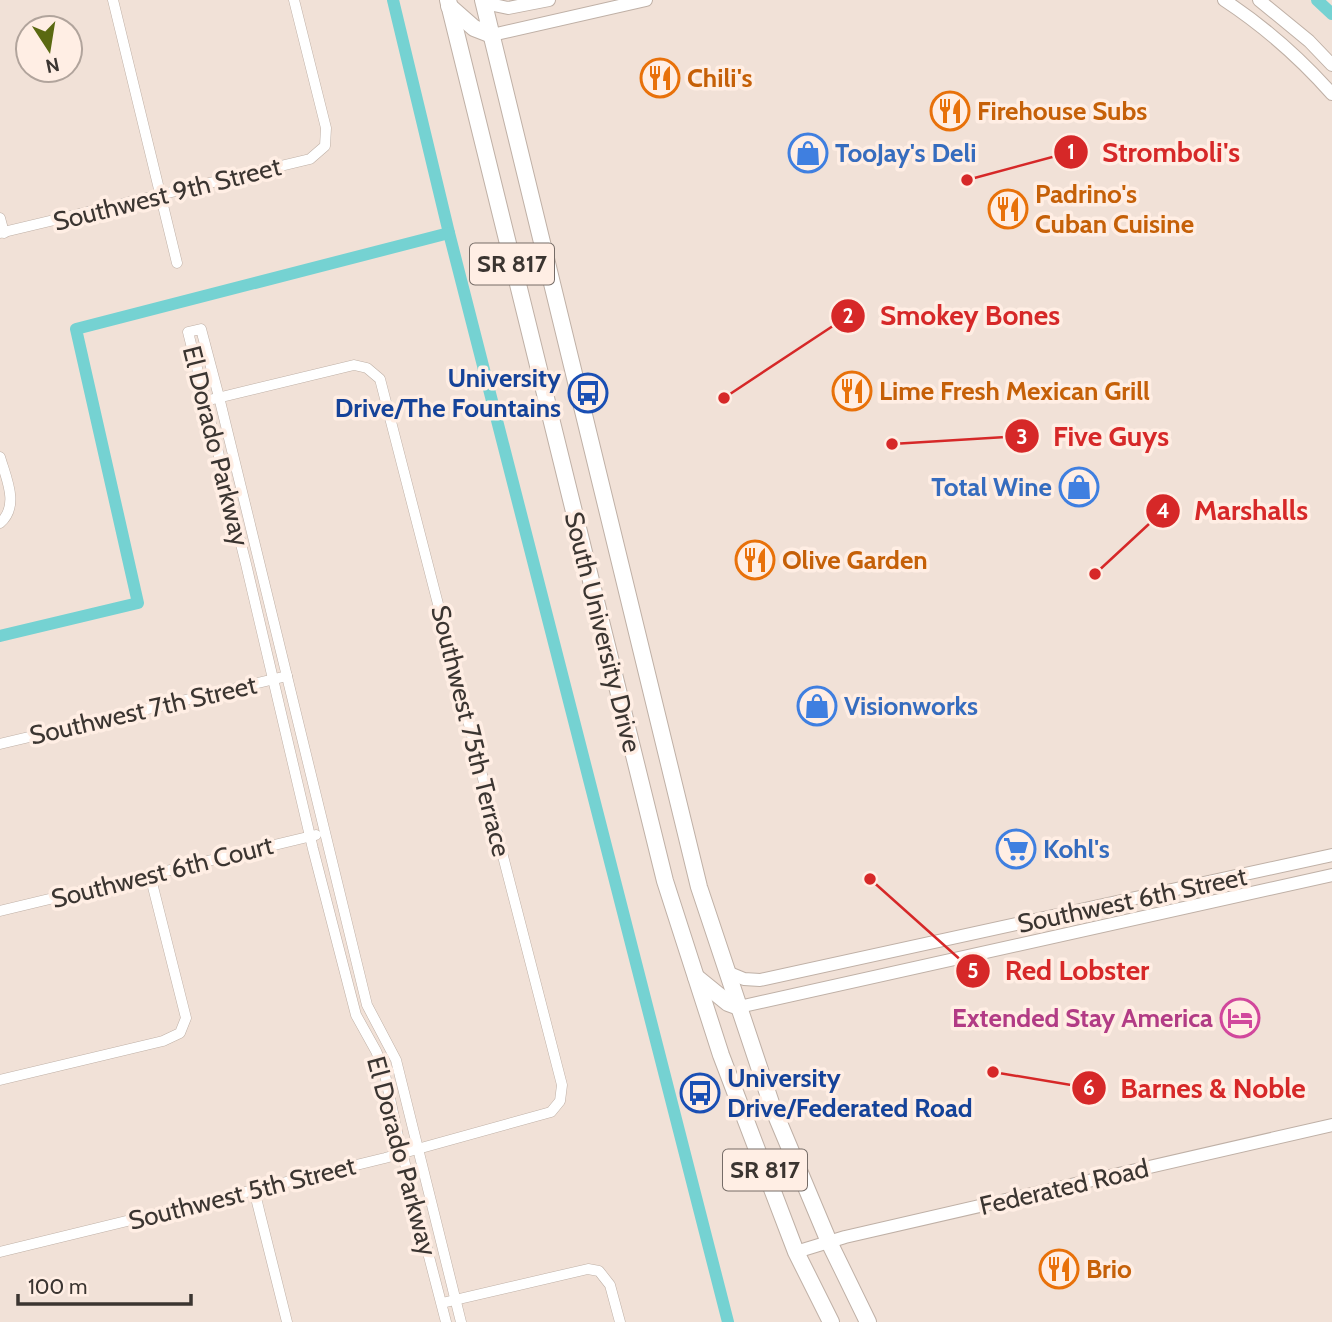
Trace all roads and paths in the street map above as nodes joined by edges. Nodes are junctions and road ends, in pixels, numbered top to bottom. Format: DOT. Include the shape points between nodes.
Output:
graph roads {
  1 [pos="113,0"];
  2 [pos="295,0"];
  3 [pos="549,0"];
  4 [pos="646,0"];
  5 [pos="1224,0"];
  6 [pos="1259,0"];
  7 [pos="483,2"];
  8 [pos="448,3"];
  9 [pos="492,35"];
  10 [pos="1332,65"];
  11 [pos="1332,94"];
  12 [pos="161,196"];
  13 [pos="0,218"];
  14 [pos="2,233"];
  15 [pos="177,263"];
  16 [pos="219,397"];
  17 [pos="205,401"];
  18 [pos="0,457"];
  19 [pos="0,523"];
  20 [pos="287,676"];
  21 [pos="272,679"];
  22 [pos="0,744"];
  23 [pos="325,833"];
  24 [pos="310,836"];
  25 [pos="1332,855"];
  26 [pos="150,874"];
  27 [pos="1332,876"];
  28 [pos="0,911"];
  29 [pos="727,972"];
  30 [pos="695,976"];
  31 [pos="739,1007"];
  32 [pos="0,1080"];
  33 [pos="560,1101"];
  34 [pos="1332,1125"];
  35 [pos="418,1149"];
  36 [pos="402,1153"];
  37 [pos="254,1189"];
  38 [pos="829,1242"];
  39 [pos="0,1252"];
  40 [pos="796,1252"];
  41 [pos="456,1300"];
  42 [pos="442,1303"];
  43 [pos="287,1322"];
  44 [pos="446,1322"];
  45 [pos="461,1322"];
  46 [pos="620,1322"];
  47 [pos="831,1322"];
  48 [pos="868,1322"];
  1 -- 12 [label="street"];
  2 -- 12 [label="street, Southwest 9th Street" via="326,128 325,146 310,159"];
  3 -- 7 [label="street" via="508,8"];
  4 -- 9 [label="street"];
  5 -- 11 [label="street" via="1276,38"];
  6 -- 10 [label="street"];
  7 -- 9 [label="main road, South University Drive / SR 817"];
  8 -- 9 [label="main road" via="474,28"];
  8 -- 30 [label="main road, South University Drive / SR 817" via="659,859"];
  9 -- 29 [label="main road, South University Drive / SR 817" via="699,887"];
  12 -- 14 [label="street, Southwest 9th Street"];
  12 -- 15 [label="street"];
  13 -- 14 [label="street"];
  16 -- 17 [label="street"];
  16 -- 17 [label="street, El Dorado Parkway" via="201,329 188,332"];
  16 -- 20 [label="street, El Dorado Parkway"];
  16 -- 33 [label="street, Southwest 75th Terrace" via="354,365 367,368 380,379 562,1085"];
  17 -- 21 [label="street, El Dorado Parkway"];
  18 -- 19 [label="street" via="11,499 8,516"];
  20 -- 21 [label="street, Southwest 7th Street"];
  20 -- 23 [label="street, El Dorado Parkway"];
  21 -- 22 [label="street, Southwest 7th Street"];
  21 -- 24 [label="street, El Dorado Parkway"];
  23 -- 24 [label="street, Southwest 6th Court"];
  23 -- 35 [label="street, El Dorado Parkway" via="367,1005 396,1060"];
  24 -- 26 [label="street, Southwest 6th Court"];
  24 -- 36 [label="street, El Dorado Parkway" via="356,1015 384,1070"];
  25 -- 29 [label="street, Southwest 6th Street" via="760,980"];
  26 -- 28 [label="street, Southwest 6th Court"];
  26 -- 32 [label="street" via="186,1018 180,1033"];
  27 -- 31 [label="street, Southwest 6th Street"];
  29 -- 31 [label="main road, South University Drive / SR 817"];
  30 -- 31 [label="main road"];
  30 -- 40 [label="main road, South University Drive / SR 817" via="720,1055"];
  31 -- 38 [label="main road, South University Drive / SR 817" via="772,1106"];
  33 -- 35 [label="street, Southwest 5th Street" via="551,1112"];
  34 -- 38 [label="street, Federated Road"];
  35 -- 36 [label="street, Southwest 5th Street"];
  35 -- 41 [label="street, El Dorado Parkway"];
  36 -- 37 [label="street, Southwest 5th Street"];
  36 -- 42 [label="street, El Dorado Parkway"];
  37 -- 39 [label="street, Southwest 5th Street"];
  37 -- 43 [label="street"];
  38 -- 40 [label="street, Federated Road"];
  38 -- 48 [label="main road, SR 817"];
  40 -- 47 [label="main road, SR 817"];
  41 -- 42 [label="street"];
  41 -- 45 [label="street, El Dorado Parkway"];
  41 -- 46 [label="street" via="575,1270 599,1271 610,1285"];
  42 -- 44 [label="street, El Dorado Parkway"];
}
